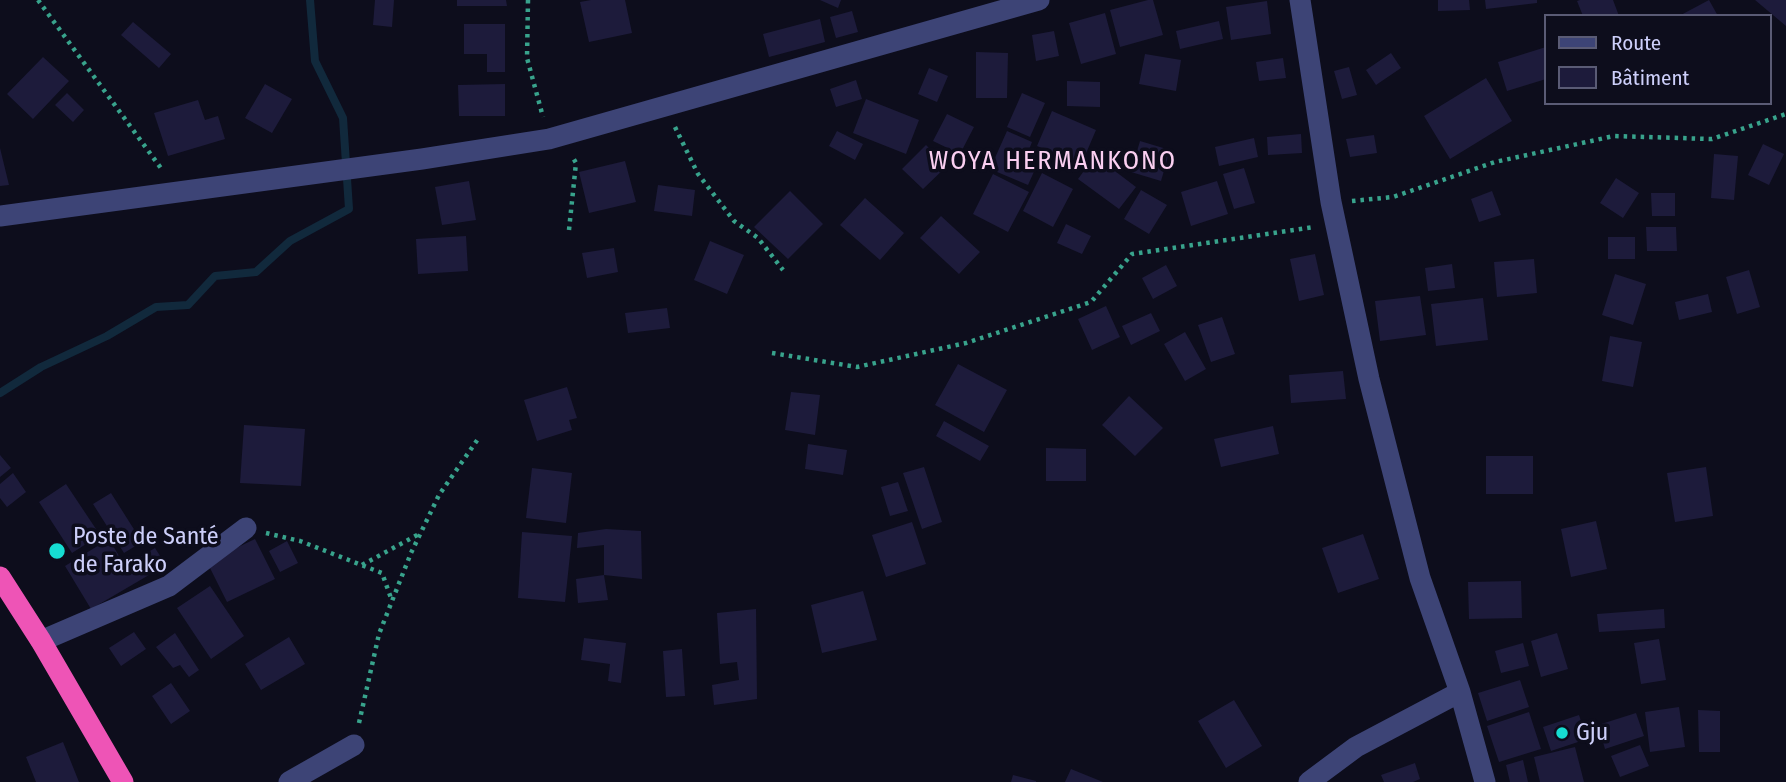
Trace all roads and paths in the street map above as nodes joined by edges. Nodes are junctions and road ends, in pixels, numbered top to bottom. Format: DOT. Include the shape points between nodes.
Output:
graph roads {
  1 [pos="38,0"];
  2 [pos="528,0"];
  3 [pos="1039,0"];
  4 [pos="1300,0"];
  5 [pos="664,106"];
  6 [pos="1786,114"];
  7 [pos="554,137"];
  8 [pos="178,192"];
  9 [pos="1331,202"];
  10 [pos="0,216"];
  11 [pos="1336,224"];
  12 [pos="569,230"];
  13 [pos="783,270"];
  14 [pos="772,353"];
  15 [pos="478,439"];
  16 [pos="246,528"];
  17 [pos="421,533"];
  18 [pos="361,565"];
  19 [pos="0,577"];
  20 [pos="392,601"];
  21 [pos="41,641"];
  22 [pos="1460,692"];
  23 [pos="354,745"];
  24 [pos="123,782"];
  25 [pos="289,782"];
  26 [pos="1309,782"];
  27 [pos="1485,782"];
  1 -- 8 [label="path"];
  2 -- 7 [label="path" via="527,58"];
  3 -- 5 [label="street"];
  4 -- 9 [label="street"];
  5 -- 7 [label="street"];
  5 -- 13 [label="path" via="698,174 734,221 758,238"];
  6 -- 9 [label="path" via="1713,139 1614,136 1495,162 1393,197"];
  7 -- 8 [label="street"];
  7 -- 12 [label="path" via="576,163"];
  8 -- 10 [label="street"];
  9 -- 11 [label="street"];
  11 -- 14 [label="path" via="1132,254 1091,302 966,343 857,367"];
  11 -- 22 [label="street" via="1369,379 1417,565"];
  15 -- 17 [label="path" via="439,495"];
  16 -- 18 [label="path" via="300,541"];
  16 -- 21 [label="street" via="169,586"];
  17 -- 18 [label="path"];
  17 -- 20 [label="path"];
  18 -- 20 [label="path" via="382,573"];
  19 -- 21 [label="highway"];
  20 -- 23 [label="path" via="379,634"];
  21 -- 24 [label="highway"];
  22 -- 26 [label="street" via="1356,747"];
  22 -- 27 [label="street"];
  23 -- 25 [label="street"];
}
